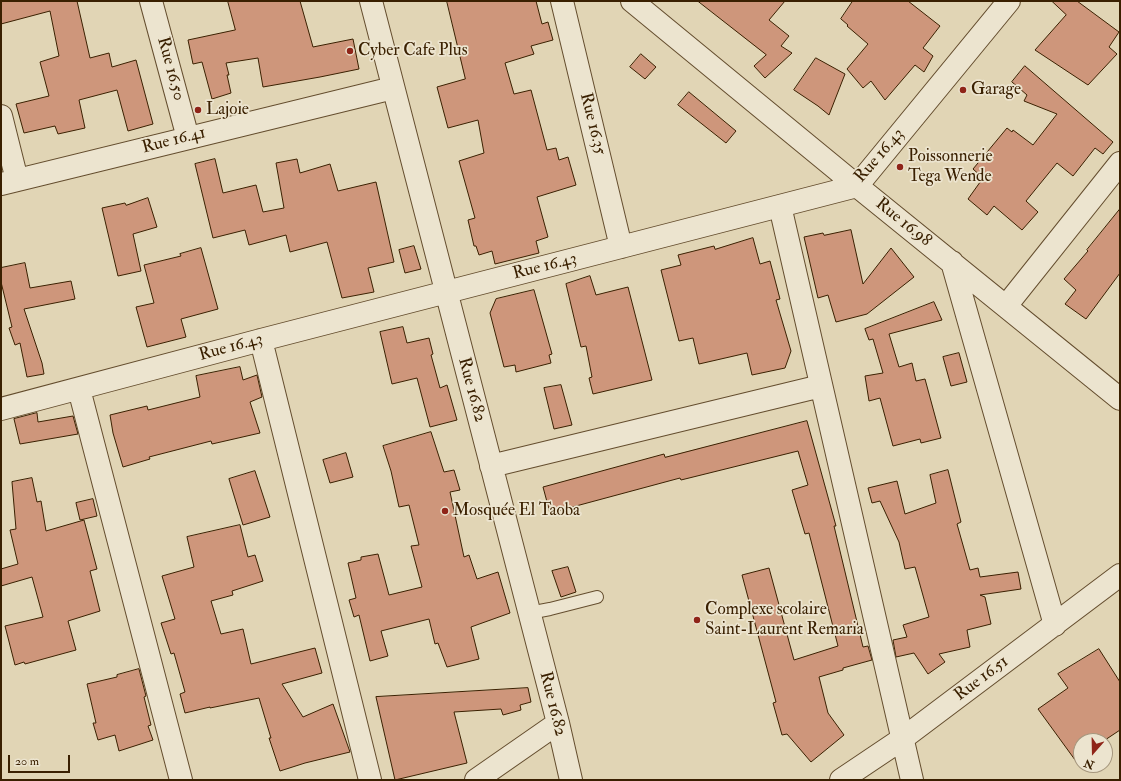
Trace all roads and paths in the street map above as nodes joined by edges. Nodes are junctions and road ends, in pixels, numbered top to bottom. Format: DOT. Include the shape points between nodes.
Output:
graph roads {
  1 [pos="151,1"];
  2 [pos="371,1"];
  3 [pos="562,1"];
  4 [pos="632,1"];
  5 [pos="1006,2"];
  6 [pos="393,88"];
  7 [pos="1,116"];
  8 [pos="188,138"];
  9 [pos="1119,166"];
  10 [pos="9,182"];
  11 [pos="857,186"];
  12 [pos="780,206"];
  13 [pos="621,247"];
  14 [pos="952,262"];
  15 [pos="446,292"];
  16 [pos="1006,306"];
  17 [pos="261,340"];
  18 [pos="821,386"];
  19 [pos="79,389"];
  20 [pos="1120,399"];
  21 [pos="1,409"];
  22 [pos="491,466"];
  23 [pos="1120,575"];
  24 [pos="597,597"];
  25 [pos="529,613"];
  26 [pos="1055,624"];
  27 [pos="558,723"];
  28 [pos="902,739"];
  29 [pos="181,780"];
  30 [pos="370,780"];
  31 [pos="476,780"];
  32 [pos="571,780"];
  33 [pos="841,780"];
  34 [pos="912,780"];
  1 -- 8 [label="street, Rue 16.50"];
  2 -- 6 [label="street, Rue 16.82"];
  3 -- 13 [label="street, Rue 16.35"];
  4 -- 11 [label="street, Rue 16.98"];
  5 -- 11 [label="street, Rue 16.43"];
  6 -- 8 [label="street, Rue 16.41"];
  6 -- 15 [label="street, Rue 16.82"];
  7 -- 10 [label="street"];
  8 -- 10 [label="street, Rue 16.41"];
  9 -- 16 [label="street"];
  11 -- 12 [label="street, Rue 16.43"];
  11 -- 14 [label="street, Rue 16.98"];
  12 -- 13 [label="street, Rue 16.43"];
  12 -- 18 [label="street"];
  13 -- 15 [label="street, Rue 16.43"];
  14 -- 16 [label="street, Rue 16.98"];
  14 -- 26 [label="street"];
  15 -- 17 [label="street, Rue 16.43"];
  15 -- 22 [label="street, Rue 16.82"];
  16 -- 20 [label="street, Rue 16.98"];
  17 -- 19 [label="street, Rue 16.43"];
  17 -- 30 [label="street"];
  18 -- 22 [label="street"];
  18 -- 28 [label="street"];
  19 -- 21 [label="street, Rue 16.43"];
  19 -- 29 [label="street"];
  22 -- 25 [label="street, Rue 16.82"];
  23 -- 26 [label="street, Rue 16.51"];
  24 -- 25 [label="lane"];
  25 -- 27 [label="street, Rue 16.82"];
  26 -- 28 [label="street, Rue 16.51"];
  27 -- 31 [label="street"];
  27 -- 32 [label="street, Rue 16.82"];
  28 -- 33 [label="street, Rue 16.51"];
  28 -- 34 [label="street"];
}
